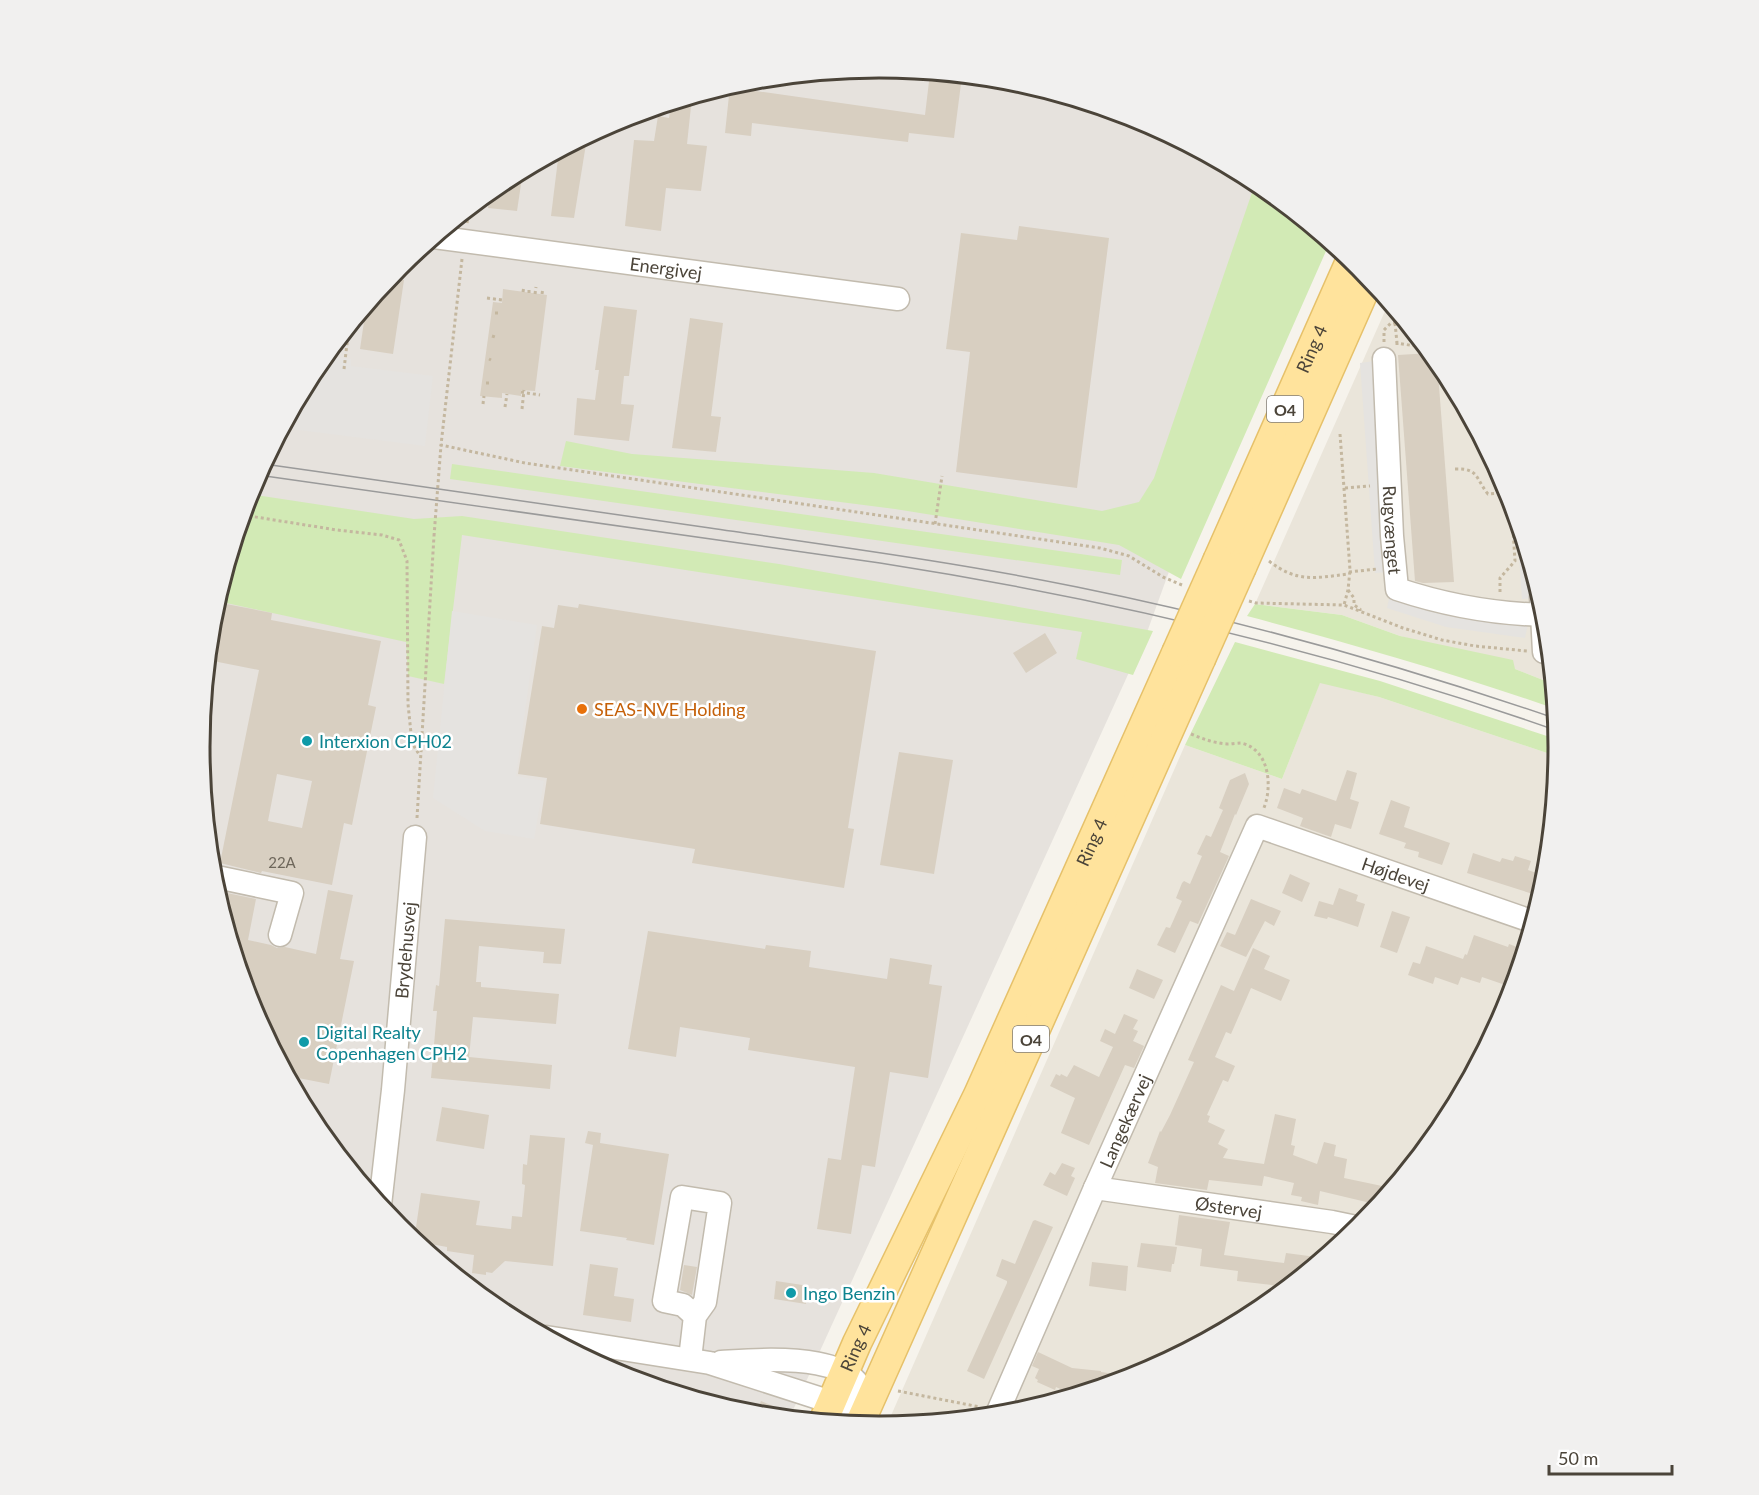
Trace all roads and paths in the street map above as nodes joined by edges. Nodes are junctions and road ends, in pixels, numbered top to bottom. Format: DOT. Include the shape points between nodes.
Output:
graph roads {
  1 [pos="445,238"];
  2 [pos="464,241"];
  3 [pos="1347,269"];
  4 [pos="524,285"];
  5 [pos="529,286"];
  6 [pos="536,287"];
  7 [pos="543,288"];
  8 [pos="1366,288"];
  9 [pos="523,292"];
  10 [pos="529,292"];
  11 [pos="535,294"];
  12 [pos="542,294"];
  13 [pos="487,298"];
  14 [pos="898,299"];
  15 [pos="502,300"];
  16 [pos="1395,323"];
  17 [pos="347,341"];
  18 [pos="1417,349"];
  19 [pos="1388,351"];
  20 [pos="344,369"];
  21 [pos="507,394"];
  22 [pos="540,395"];
  23 [pos="484,396"];
  24 [pos="483,404"];
  25 [pos="505,407"];
  26 [pos="522,410"];
  27 [pos="1340,434"];
  28 [pos="441,445"];
  29 [pos="1455,469"];
  30 [pos="942,476"];
  31 [pos="1390,484"];
  32 [pos="1345,488"];
  33 [pos="1499,493"];
  34 [pos="252,516"];
  35 [pos="935,524"];
  36 [pos="1513,533"];
  37 [pos="1242,561"];
  38 [pos="1395,569"];
  39 [pos="1349,573"];
  40 [pos="1190,587"];
  41 [pos="1348,590"];
  42 [pos="1245,600"];
  43 [pos="1344,605"];
  44 [pos="1534,610"];
  45 [pos="1360,611"];
  46 [pos="1500,612"];
  47 [pos="1542,652"];
  48 [pos="1189,656"];
  49 [pos="1187,732"];
  50 [pos="420,756"];
  51 [pos="1257,826"];
  52 [pos="415,837"];
  53 [pos="223,878"];
  54 [pos="1526,919"];
  55 [pos="280,935"];
  56 [pos="1095,1188"];
  57 [pos="381,1195"];
  58 [pos="1348,1226"];
  59 [pos="695,1316"];
  60 [pos="568,1340"];
  61 [pos="700,1361"];
  62 [pos="844,1372"];
  63 [pos="871,1404"];
  64 [pos="1008,1404"];
  65 [pos="984,1408"];
  66 [pos="827,1412"];
  1 -- 2 [label="street, Energivej"];
  2 -- 14 [label="street, Energivej"];
  2 -- 28 [label="path"];
  3 -- 37 [label="main road, Ring 4 / O4"];
  4 -- 9 [label="path"];
  5 -- 10 [label="path"];
  6 -- 11 [label="path"];
  7 -- 12 [label="path"];
  8 -- 37 [label="main road, Ring 4 / O4"];
  13 -- 15 [label="path"];
  16 -- 19 [label="path"];
  16 -- 19 [label="path" via="1384,330"];
  17 -- 20 [label="path"];
  18 -- 19 [label="path"];
  19 -- 31 [label="street, Rugvænget"];
  21 -- 25 [label="path"];
  22 -- 26 [label="path" via="523,391"];
  23 -- 24 [label="path"];
  27 -- 32 [label="path"];
  28 -- 35 [label="path" via="525,463"];
  28 -- 50 [label="path, bridge"];
  29 -- 33 [label="path" via="1472,470 1488,494"];
  30 -- 35 [label="path"];
  31 -- 32 [label="path"];
  31 -- 38 [label="street, Rugvænget"];
  32 -- 39 [label="path"];
  34 -- 50 [label="path" via="399,540 407,561 408,704 412,743"];
  35 -- 40 [label="path" via="1100,548 1129,556 1162,577"];
  36 -- 46 [label="path" via="1515,561 1500,578"];
  37 -- 39 [label="path" via="1300,577"];
  37 -- 48 [label="main road, Ring 4 / O4, bridge"];
  38 -- 39 [label="path"];
  38 -- 46 [label="street, Rugvænget" via="1397,589"];
  39 -- 41 [label="path"];
  41 -- 43 [label="path"];
  41 -- 45 [label="path"];
  42 -- 43 [label="path"];
  43 -- 45 [label="path"];
  44 -- 46 [label="street, Rugvænget"];
  45 -- 47 [label="path" via="1442,640"];
  48 -- 62 [label="main road, Ring 4 / O4"];
  48 -- 63 [label="main road, Ring 4 / O4"];
  49 -- 51 [label="path" via="1209,742 1241,743 1256,750 1269,779 1268,799"];
  50 -- 52 [label="path"];
  51 -- 54 [label="street, Højdevej"];
  51 -- 56 [label="street, Langekærvej"];
  52 -- 57 [label="street, Brydehusvej"];
  53 -- 55 [label="street" via="292,893"];
  56 -- 58 [label="street, Østervej"];
  56 -- 64 [label="street, Langekærvej"];
  59 -- 59 [label="street" via="705,1302 720,1203 682,1197 664,1301 683,1305"];
  59 -- 61 [label="street"];
  60 -- 61 [label="street"];
  61 -- 62 [label="street" via="768,1360 826,1365"];
  61 -- 66 [label="street"];
  62 -- 63 [label="street" via="855,1380"];
  62 -- 66 [label="main road, Ring 4 / O4"];
  63 -- 65 [label="path" via="909,1394"];
  63 -- 66 [label="street" via="843,1404"];
}
